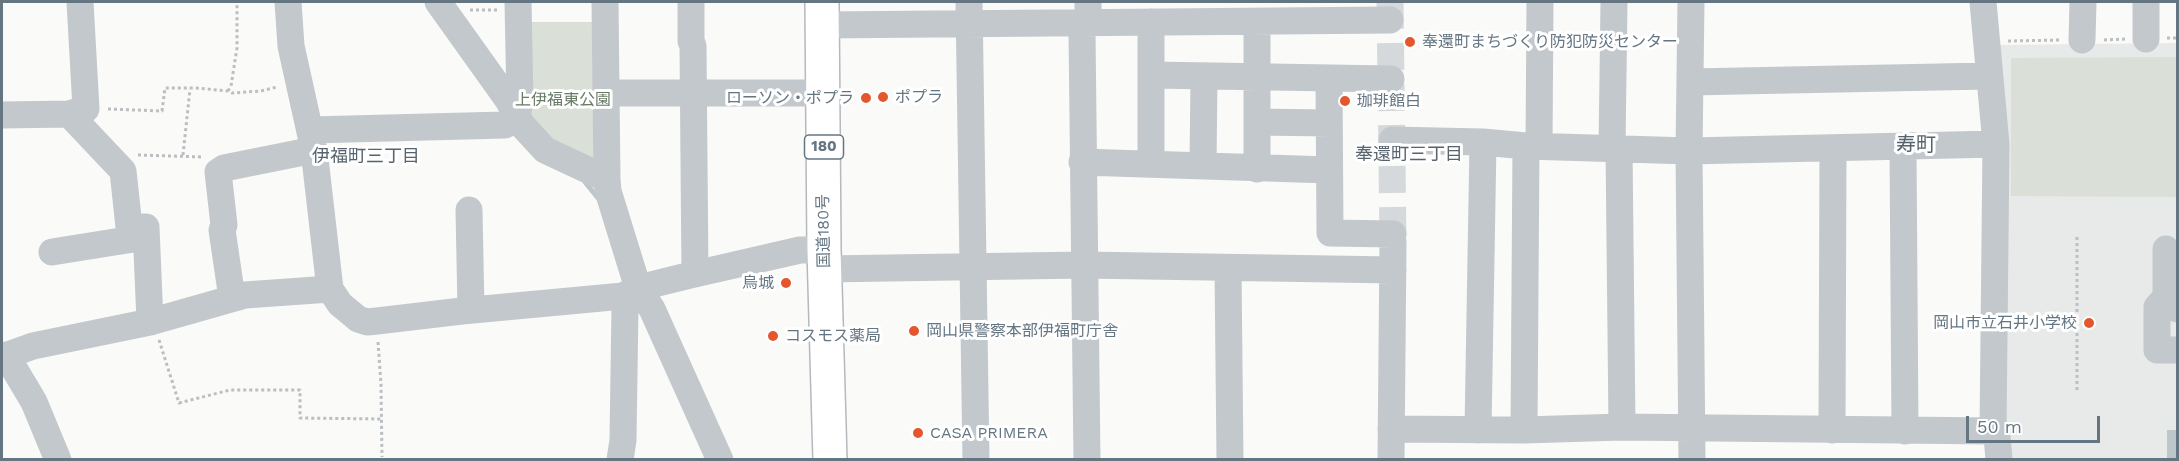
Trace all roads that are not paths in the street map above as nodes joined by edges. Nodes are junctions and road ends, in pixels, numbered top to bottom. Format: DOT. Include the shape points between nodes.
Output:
graph roads {
  1 [pos="80,2"];
  2 [pos="288,2"];
  3 [pos="605,2"];
  4 [pos="691,2"];
  5 [pos="1540,2"];
  6 [pos="1614,2"];
  7 [pos="1691,2"];
  8 [pos="1983,2"];
  9 [pos="2083,2"];
  10 [pos="2146,2"];
  11 [pos="441,6"];
  12 [pos="518,6"];
  13 [pos="1323,11"];
  14 [pos="969,12"];
  15 [pos="1024,12"];
  16 [pos="1086,12"];
  17 [pos="822,13"];
  18 [pos="905,13"];
  19 [pos="1268,16"];
  20 [pos="1390,20"];
  21 [pos="1151,22"];
  22 [pos="2146,39"];
  23 [pos="2082,40"];
  24 [pos="1152,75"];
  25 [pos="1257,76"];
  26 [pos="1988,76"];
  27 [pos="1204,77"];
  28 [pos="1329,79"];
  29 [pos="1391,79"];
  30 [pos="1690,82"];
  31 [pos="607,93"];
  32 [pos="823,93"];
  33 [pos="693,94"];
  34 [pos="77,111"];
  35 [pos="2,115"];
  36 [pos="512,120"];
  37 [pos="1257,122"];
  38 [pos="1329,123"];
  39 [pos="312,140"];
  40 [pos="1392,140"];
  41 [pos="1484,142"];
  42 [pos="1996,144"];
  43 [pos="1533,146"];
  44 [pos="1615,148"];
  45 [pos="1833,148"];
  46 [pos="1904,148"];
  47 [pos="1689,152"];
  48 [pos="1082,162"];
  49 [pos="1151,164"];
  50 [pos="1203,165"];
  51 [pos="1257,169"];
  52 [pos="1329,170"];
  53 [pos="607,179"];
  54 [pos="469,210"];
  55 [pos="146,237"];
  56 [pos="2166,249"];
  57 [pos="52,252"];
  58 [pos="824,260"];
  59 [pos="1084,265"];
  60 [pos="973,266"];
  61 [pos="1228,269"];
  62 [pos="1393,270"];
  63 [pos="695,274"];
  64 [pos="330,289"];
  65 [pos="630,293"];
  66 [pos="232,298"];
  67 [pos="2172,304"];
  68 [pos="471,310"];
  69 [pos="152,321"];
  70 [pos="2178,350"];
  71 [pos="4,356"];
  72 [pos="1622,427"];
  73 [pos="1692,428"];
  74 [pos="1391,429"];
  75 [pos="1478,430"];
  76 [pos="1524,430"];
  77 [pos="1832,430"];
  78 [pos="1905,431"];
  79 [pos="1993,431"];
  80 [pos="58,459"];
  81 [pos="620,459"];
  82 [pos="720,459"];
  83 [pos="830,459"];
  84 [pos="976,459"];
  85 [pos="1087,459"];
  86 [pos="1230,459"];
  87 [pos="1391,459"];
  88 [pos="1692,459"];
  89 [pos="1998,459"];
  1 -- 34 [label="street"];
  2 -- 39 [label="street" via="297,81"];
  3 -- 31 [label="street"];
  4 -- 33 [label="street"];
  5 -- 43 [label="street"];
  6 -- 44 [label="street"];
  7 -- 30 [label="street"];
  8 -- 26 [label="street"];
  9 -- 23 [label="street"];
  10 -- 22 [label="street"];
  11 -- 36 [label="street" via="508,100"];
  12 -- 36 [label="street" via="520,101"];
  13 -- 19 [label="street"];
  13 -- 20 [label="street"];
  14 -- 15 [label="street"];
  14 -- 18 [label="street"];
  14 -- 60 [label="street"];
  15 -- 16 [label="street"];
  16 -- 21 [label="street"];
  16 -- 48 [label="street" via="1082,33"];
  17 -- 18 [label="street"];
  17 -- 32 [label="highway, 国道180号 / 180"];
  19 -- 21 [label="street"];
  19 -- 25 [label="street"];
  21 -- 24 [label="street"];
  24 -- 27 [label="street"];
  24 -- 49 [label="street"];
  25 -- 27 [label="street"];
  25 -- 28 [label="street"];
  25 -- 37 [label="street"];
  26 -- 30 [label="street"];
  26 -- 42 [label="street"];
  27 -- 50 [label="street"];
  28 -- 29 [label="street"];
  28 -- 38 [label="street"];
  30 -- 47 [label="street"];
  31 -- 33 [label="street"];
  31 -- 53 [label="street"];
  32 -- 33 [label="street"];
  32 -- 58 [label="highway, 国道180号 / 180"];
  33 -- 63 [label="street"];
  34 -- 35 [label="street"];
  34 -- 55 [label="street" via="123,171 129,227 146,227"];
  36 -- 39 [label="street"];
  36 -- 53 [label="street" via="545,150"];
  37 -- 38 [label="street"];
  37 -- 51 [label="street"];
  38 -- 52 [label="street"];
  39 -- 64 [label="street"];
  39 -- 66 [label="street" via="218,172"];
  40 -- 41 [label="street"];
  41 -- 43 [label="street"];
  41 -- 75 [label="street"];
  42 -- 46 [label="street"];
  42 -- 79 [label="street"];
  43 -- 44 [label="street"];
  43 -- 76 [label="street"];
  44 -- 47 [label="street"];
  44 -- 72 [label="street"];
  45 -- 46 [label="street"];
  45 -- 47 [label="street"];
  45 -- 77 [label="street"];
  46 -- 78 [label="street"];
  47 -- 73 [label="street"];
  48 -- 49 [label="street"];
  48 -- 59 [label="street"];
  49 -- 50 [label="street"];
  50 -- 51 [label="street"];
  51 -- 52 [label="street"];
  52 -- 62 [label="street" via="1330,233 1393,238"];
  53 -- 65 [label="street"];
  54 -- 68 [label="street"];
  55 -- 57 [label="street"];
  55 -- 69 [label="street"];
  56 -- 67 [label="street"];
  58 -- 60 [label="street"];
  58 -- 63 [label="street" via="800,250"];
  58 -- 83 [label="highway, 国道180号 / 180"];
  59 -- 60 [label="street"];
  59 -- 61 [label="street"];
  59 -- 85 [label="street"];
  60 -- 84 [label="street"];
  61 -- 62 [label="street"];
  61 -- 86 [label="street"];
  62 -- 74 [label="street"];
  63 -- 65 [label="street"];
  64 -- 66 [label="street"];
  64 -- 68 [label="street" via="349,313 367,322"];
  65 -- 68 [label="street"];
  65 -- 81 [label="street" via="625,307"];
  65 -- 82 [label="street" via="652,309"];
  66 -- 69 [label="street"];
  67 -- 70 [label="street" via="2157,307 2157,350"];
  69 -- 71 [label="street" via="33,346"];
  71 -- 80 [label="street" via="34,402"];
  72 -- 73 [label="street"];
  72 -- 76 [label="street"];
  73 -- 77 [label="street"];
  73 -- 88 [label="street"];
  74 -- 75 [label="street"];
  74 -- 87 [label="street"];
  75 -- 76 [label="street"];
  77 -- 78 [label="street"];
  78 -- 79 [label="street"];
  79 -- 89 [label="street" via="1997,436"];
}
